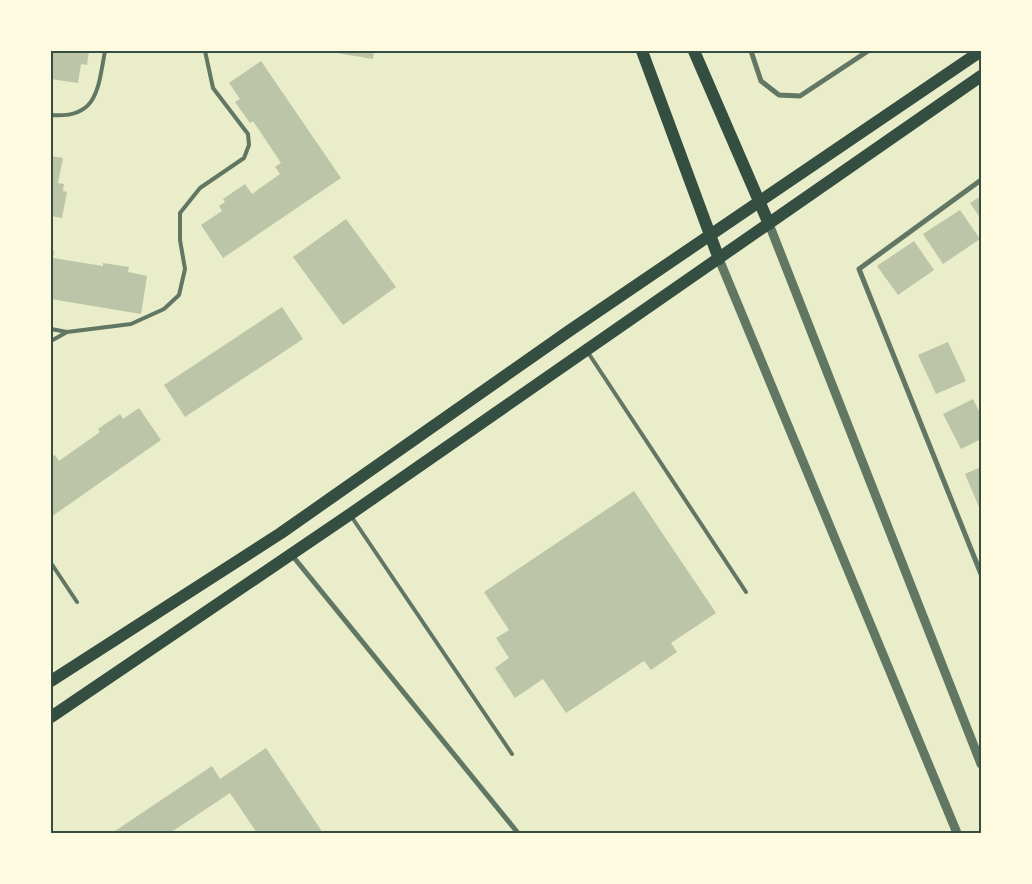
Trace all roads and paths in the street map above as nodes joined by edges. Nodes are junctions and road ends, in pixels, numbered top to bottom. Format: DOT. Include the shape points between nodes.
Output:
graph roads {
  1 [pos="105,51"];
  2 [pos="205,51"];
  3 [pos="642,51"];
  4 [pos="694,51"];
  5 [pos="751,51"];
  6 [pos="868,51"];
  7 [pos="981,51"];
  8 [pos="981,76"];
  9 [pos="51,115"];
  10 [pos="981,180"];
  11 [pos="760,202"];
  12 [pos="770,224"];
  13 [pos="710,237"];
  14 [pos="720,259"];
  15 [pos="51,329"];
  16 [pos="67,332"];
  17 [pos="51,341"];
  18 [pos="586,350"];
  19 [pos="349,515"];
  20 [pos="291,554"];
  21 [pos="51,563"];
  22 [pos="981,574"];
  23 [pos="746,592"];
  24 [pos="77,602"];
  25 [pos="51,682"];
  26 [pos="51,717"];
  27 [pos="512,754"];
  28 [pos="981,764"];
  29 [pos="518,833"];
  30 [pos="957,833"];
  1 -- 9 [label="lane" via="97,93 84,111 69,116"];
  2 -- 16 [label="lane" via="212,88 248,134 249,146 244,158 200,188 180,212 185,269 179,295 164,308 131,324"];
  3 -- 13 [label="main road"];
  4 -- 11 [label="main road"];
  5 -- 6 [label="street" via="761,81 779,95 800,96"];
  7 -- 11 [label="main road"];
  8 -- 12 [label="main road"];
  10 -- 22 [label="street" via="859,270"];
  11 -- 12 [label="main road"];
  11 -- 13 [label="main road"];
  12 -- 14 [label="main road"];
  12 -- 28 [label="street"];
  13 -- 14 [label="main road"];
  13 -- 25 [label="main road" via="569,331 281,533"];
  14 -- 18 [label="main road"];
  14 -- 30 [label="street"];
  15 -- 16 [label="lane"];
  16 -- 17 [label="lane"];
  18 -- 19 [label="main road"];
  18 -- 23 [label="lane"];
  19 -- 20 [label="main road"];
  19 -- 27 [label="lane"];
  20 -- 26 [label="main road"];
  20 -- 29 [label="street"];
  21 -- 24 [label="lane"];
}
